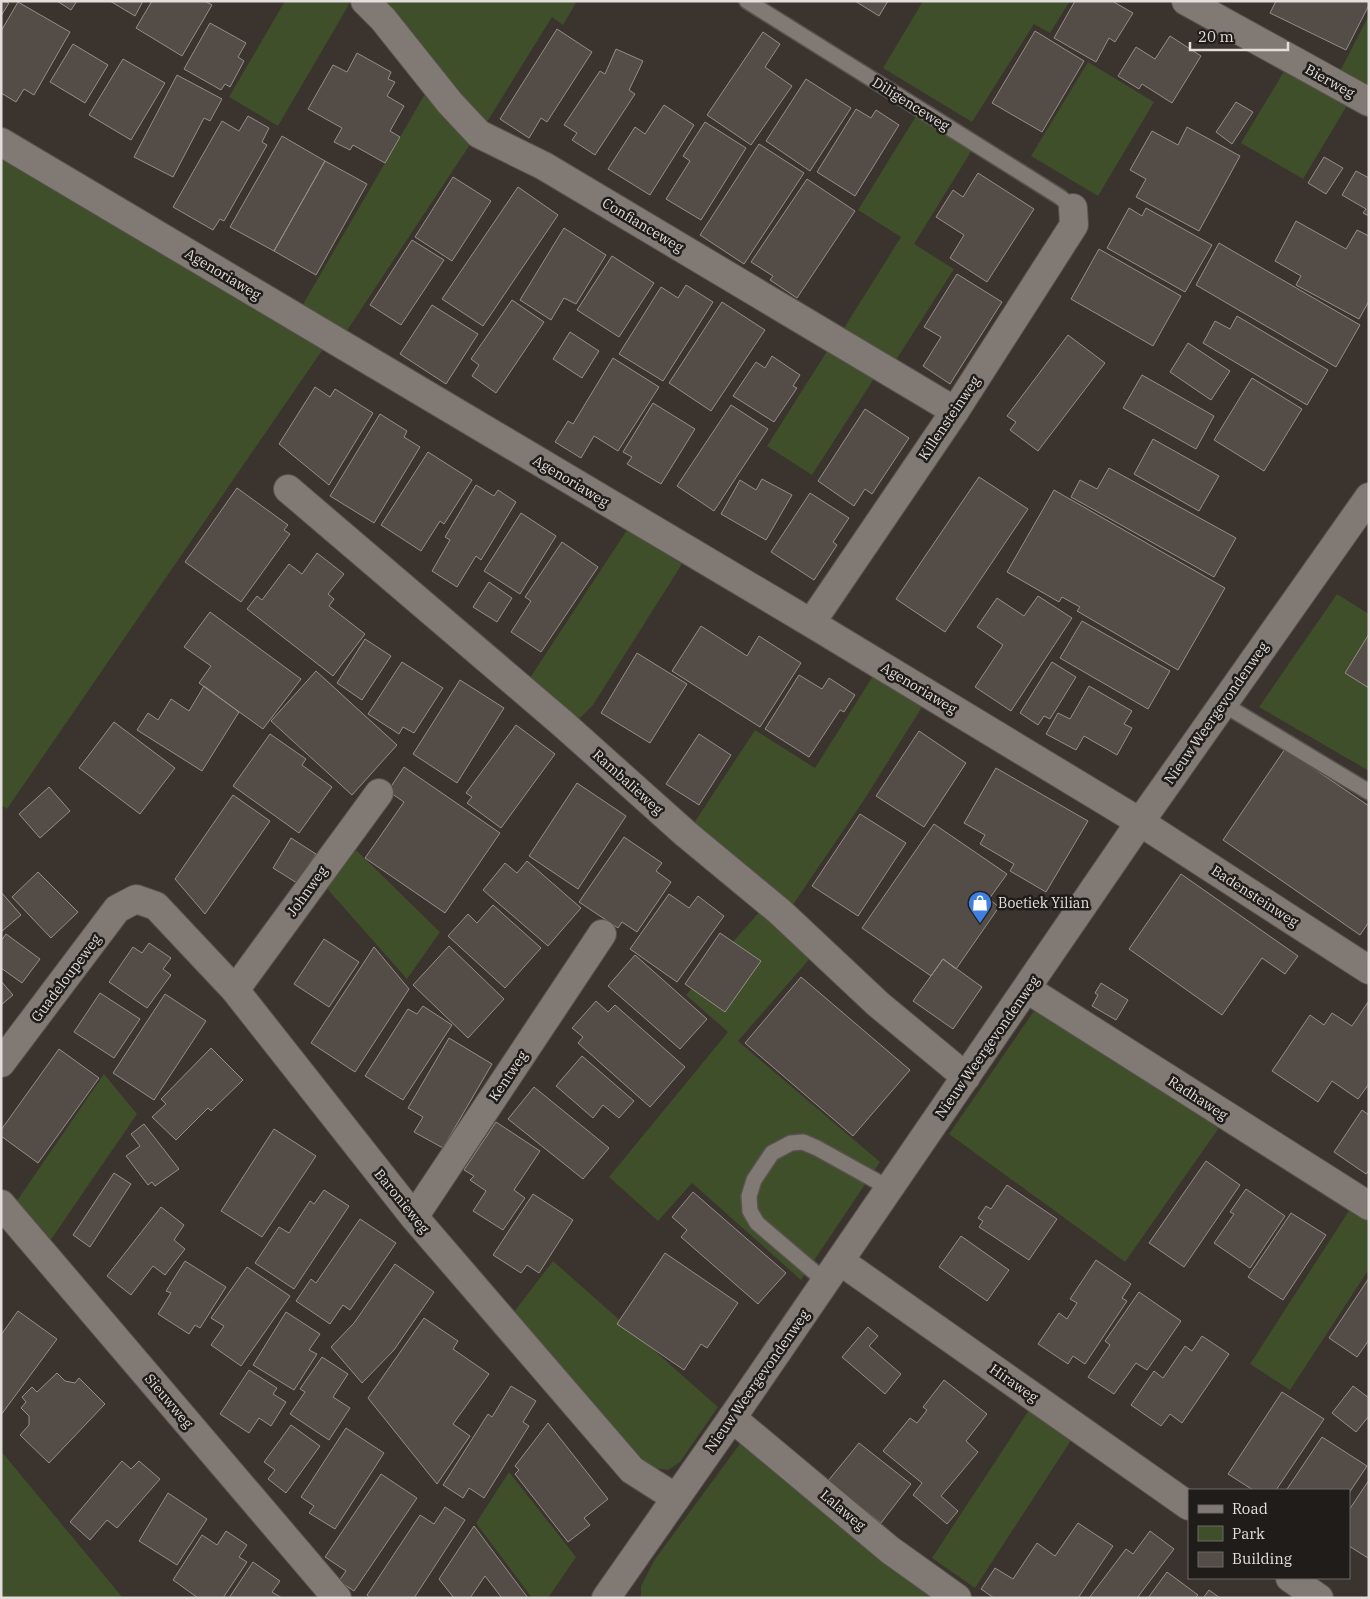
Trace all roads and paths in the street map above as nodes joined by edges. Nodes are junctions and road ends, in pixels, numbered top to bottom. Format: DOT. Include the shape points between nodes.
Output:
graph roads {
  1 [pos="365,1"];
  2 [pos="747,1"];
  3 [pos="1186,1"];
  4 [pos="1369,102"];
  5 [pos="1,142"];
  6 [pos="1073,208"];
  7 [pos="955,411"];
  8 [pos="288,490"];
  9 [pos="1369,497"];
  10 [pos="811,623"];
  11 [pos="1223,704"];
  12 [pos="1369,792"];
  13 [pos="380,793"];
  14 [pos="1140,822"];
  15 [pos="136,899"];
  16 [pos="602,934"];
  17 [pos="1369,970"];
  18 [pos="1027,989"];
  19 [pos="235,990"];
  20 [pos="1,1064"];
  21 [pos="966,1077"];
  22 [pos="889,1188"];
  23 [pos="1,1204"];
  24 [pos="1369,1206"];
  25 [pos="414,1217"];
  26 [pos="832,1271"];
  27 [pos="732,1418"];
  28 [pos="676,1498"];
  29 [pos="1188,1505"];
  30 [pos="1291,1579"];
  31 [pos="611,1596"];
  32 [pos="337,1598"];
  33 [pos="957,1598"];
  34 [pos="1319,1598"];
  1 -- 7 [label="street, Confianceweg" via="479,134 544,166"];
  2 -- 6 [label="lane, Diligenceweg"];
  3 -- 4 [label="street, Bierweg"];
  5 -- 10 [label="street, Agenoriaweg"];
  6 -- 7 [label="street, Killensteinweg" via="1074,226"];
  7 -- 10 [label="street, Killensteinweg"];
  8 -- 21 [label="street, Rambalieweg" via="562,723 686,834 779,911 878,1004"];
  9 -- 11 [label="street, Nieuw Weergevondenweg"];
  10 -- 14 [label="street, Agenoriaweg"];
  11 -- 12 [label="lane"];
  11 -- 14 [label="street, Nieuw Weergevondenweg"];
  13 -- 19 [label="street, Johnweg"];
  14 -- 17 [label="street, Badensteinweg"];
  14 -- 18 [label="street, Nieuw Weergevondenweg"];
  15 -- 19 [label="street, Baronieweg" via="156,906"];
  15 -- 20 [label="street, Guadeloupeweg" via="117,909"];
  16 -- 25 [label="street, Kentweg"];
  18 -- 21 [label="street, Nieuw Weergevondenweg"];
  18 -- 24 [label="street, Radhaweg"];
  19 -- 25 [label="street, Baronieweg"];
  21 -- 22 [label="street, Nieuw Weergevondenweg"];
  22 -- 26 [label="street, Nieuw Weergevondenweg"];
  22 -- 26 [label="lane" via="803,1142 791,1143 772,1153 754,1180 748,1196 750,1211 757,1223"];
  23 -- 32 [label="street, Sieuwweg"];
  25 -- 28 [label="street, Baronieweg" via="632,1470"];
  26 -- 27 [label="street, Nieuw Weergevondenweg"];
  26 -- 29 [label="street, Hiraweg"];
  27 -- 28 [label="street, Nieuw Weergevondenweg"];
  27 -- 33 [label="street, Lalaweg" via="890,1550"];
  28 -- 31 [label="street, Nieuw Weergevondenweg"];
  30 -- 34 [label="street"];
}
